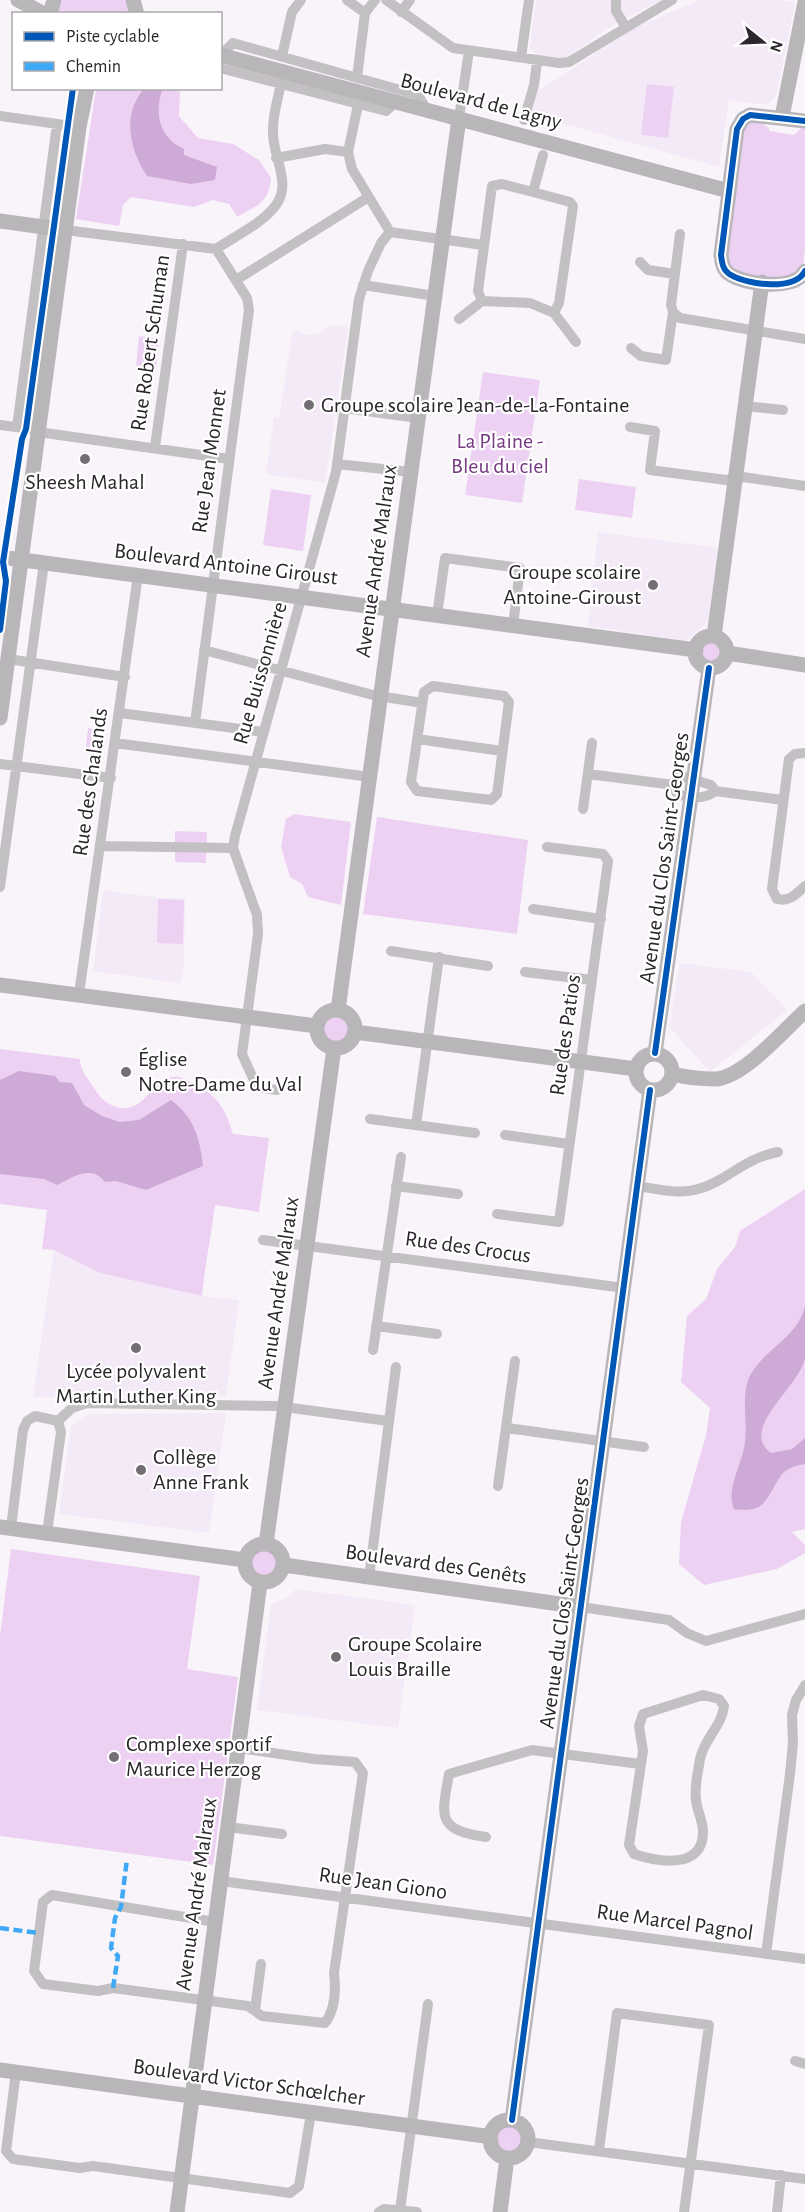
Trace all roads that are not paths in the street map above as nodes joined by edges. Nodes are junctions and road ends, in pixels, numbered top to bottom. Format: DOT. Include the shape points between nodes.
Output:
graph roads {
  1 [pos="19,0"];
  2 [pos="27,0"];
  3 [pos="301,0"];
  4 [pos="347,0"];
  5 [pos="375,0"];
  6 [pos="386,0"];
  7 [pos="410,0"];
  8 [pos="529,0"];
  9 [pos="616,0"];
  10 [pos="672,0"];
  11 [pos="805,2"];
  12 [pos="40,12"];
  13 [pos="401,12"];
  14 [pos="365,13"];
  15 [pos="625,26"];
  16 [pos="469,51"];
  17 [pos="222,53"];
  18 [pos="222,56"];
  19 [pos="282,56"];
  20 [pos="521,57"];
  21 [pos="537,62"];
  22 [pos="222,68"];
  23 [pos="357,78"];
  24 [pos="281,83"];
  25 [pos="84,92"];
  26 [pos="396,102"];
  27 [pos="358,105"];
  28 [pos="427,110"];
  29 [pos="0,116"];
  30 [pos="782,117"];
  31 [pos="459,118"];
  32 [pos="524,120"];
  33 [pos="805,121"];
  34 [pos="57,124"];
  35 [pos="79,127"];
  36 [pos="348,152"];
  37 [pos="543,155"];
  38 [pos="276,158"];
  39 [pos="729,191"];
  40 [pos="532,192"];
  41 [pos="367,198"];
  42 [pos="0,220"];
  43 [pos="44,227"];
  44 [pos="65,230"];
  45 [pos="390,232"];
  46 [pos="680,234"];
  47 [pos="443,240"];
  48 [pos="183,244"];
  49 [pos="483,244"];
  50 [pos="216,249"];
  51 [pos="640,262"];
  52 [pos="805,271"];
  53 [pos="675,274"];
  54 [pos="236,280"];
  55 [pos="762,282"];
  56 [pos="363,285"];
  57 [pos="435,296"];
  58 [pos="482,301"];
  59 [pos="673,312"];
  60 [pos="554,313"];
  61 [pos="459,319"];
  62 [pos="755,331"];
  63 [pos="805,339"];
  64 [pos="576,342"];
  65 [pos="631,348"];
  66 [pos="745,406"];
  67 [pos="344,408"];
  68 [pos="783,410"];
  69 [pos="418,418"];
  70 [pos="0,425"];
  71 [pos="17,427"];
  72 [pos="630,427"];
  73 [pos="39,431"];
  74 [pos="155,447"];
  75 [pos="229,459"];
  76 [pos="337,464"];
  77 [pos="411,472"];
  78 [pos="735,478"];
  79 [pos="805,486"];
  80 [pos="0,557"];
  81 [pos="21,560"];
  82 [pos="44,563"];
  83 [pos="138,575"];
  84 [pos="212,585"];
  85 [pos="302,596"];
  86 [pos="393,609"];
  87 [pos="437,615"];
  88 [pos="513,626"];
  89 [pos="714,636"];
  90 [pos="204,650"];
  91 [pos="696,650"];
  92 [pos="727,653"];
  93 [pos="8,659"];
  94 [pos="30,662"];
  95 [pos="805,665"];
  96 [pos="709,668"];
  97 [pos="281,670"];
  98 [pos="125,677"];
  99 [pos="381,696"];
  100 [pos="422,703"];
  101 [pos="120,713"];
  102 [pos="0,718"];
  103 [pos="195,723"];
  104 [pos="263,732"];
  105 [pos="417,739"];
  106 [pos="115,743"];
  107 [pos="592,743"];
  108 [pos="502,751"];
  109 [pos="805,753"];
  110 [pos="255,762"];
  111 [pos="0,764"];
  112 [pos="16,766"];
  113 [pos="588,774"];
  114 [pos="370,777"];
  115 [pos="111,778"];
  116 [pos="694,778"];
  117 [pos="674,785"];
  118 [pos="715,791"];
  119 [pos="691,797"];
  120 [pos="783,801"];
  121 [pos="583,809"];
  122 [pos="101,846"];
  123 [pos="548,846"];
  124 [pos="233,848"];
  125 [pos="805,886"];
  126 [pos="0,887"];
  127 [pos="533,909"];
  128 [pos="600,919"];
  129 [pos="392,951"];
  130 [pos="439,957"];
  131 [pos="488,966"];
  132 [pos="525,972"];
  133 [pos="592,980"];
  134 [pos="0,985"];
  135 [pos="79,994"];
  136 [pos="338,1010"];
  137 [pos="805,1011"];
  138 [pos="246,1017"];
  139 [pos="317,1026"];
  140 [pos="355,1032"];
  141 [pos="427,1042"];
  142 [pos="334,1048"];
  143 [pos="655,1053"];
  144 [pos="580,1062"];
  145 [pos="636,1069"];
  146 [pos="672,1074"];
  147 [pos="277,1090"];
  148 [pos="650,1090"];
  149 [pos="370,1119"];
  150 [pos="416,1125"];
  151 [pos="475,1133"];
  152 [pos="505,1135"];
  153 [pos="569,1144"];
  154 [pos="778,1152"];
  155 [pos="401,1157"];
  156 [pos="396,1186"];
  157 [pos="637,1186"];
  158 [pos="458,1194"];
  159 [pos="497,1214"];
  160 [pos="263,1240"];
  161 [pos="307,1245"];
  162 [pos="386,1256"];
  163 [pos="624,1288"];
  164 [pos="376,1326"];
  165 [pos="437,1334"];
  166 [pos="373,1350"];
  167 [pos="515,1361"];
  168 [pos="396,1367"];
  169 [pos="285,1407"];
  170 [pos="58,1421"];
  171 [pos="388,1421"];
  172 [pos="507,1428"];
  173 [pos="604,1442"];
  174 [pos="644,1447"];
  175 [pos="498,1486"];
  176 [pos="5,1528"];
  177 [pos="47,1533"];
  178 [pos="266,1544"];
  179 [pos="245,1560"];
  180 [pos="284,1565"];
  181 [pos="369,1578"];
  182 [pos="260,1582"];
  183 [pos="582,1607"];
  184 [pos="805,1614"];
  185 [pos="805,1686"];
  186 [pos="239,1748"];
  187 [pos="562,1753"];
  188 [pos="640,1764"];
  189 [pos="228,1827"];
  190 [pos="282,1834"];
  191 [pos="486,1837"];
  192 [pos="221,1881"];
  193 [pos="344,1897"];
  194 [pos="215,1922"];
  195 [pos="539,1923"];
  196 [pos="766,1954"];
  197 [pos="805,1959"];
  198 [pos="261,1964"];
  199 [pos="205,2001"];
  200 [pos="428,2004"];
  201 [pos="255,2010"];
  202 [pos="0,2070"];
  203 [pos="16,2072"];
  204 [pos="192,2097"];
  205 [pos="311,2113"];
  206 [pos="512,2121"];
  207 [pos="412,2127"];
  208 [pos="491,2140"];
  209 [pos="528,2142"];
  210 [pos="599,2151"];
  211 [pos="507,2158"];
  212 [pos="690,2163"];
  213 [pos="781,2175"];
  214 [pos="182,2178"];
  215 [pos="805,2179"];
  216 [pos="399,2210"];
  217 [pos="177,2212"];
  218 [pos="379,2212"];
  219 [pos="417,2212"];
  220 [pos="500,2212"];
  221 [pos="684,2212"];
  222 [pos="777,2212"];
  1 -- 2 [label="street"];
  1 -- 12 [label="street"];
  3 -- 19 [label="street" via="292,12"];
  4 -- 14 [label="street"];
  5 -- 14 [label="street"];
  6 -- 13 [label="street"];
  7 -- 13 [label="street"];
  8 -- 20 [label="street"];
  9 -- 15 [label="street" via="616,11"];
  10 -- 15 [label="street"];
  11 -- 30 [label="street"];
  13 -- 16 [label="street" via="453,48"];
  14 -- 23 [label="street"];
  15 -- 21 [label="street" via="569,62"];
  16 -- 20 [label="street"];
  16 -- 31 [label="street"];
  17 -- 19 [label="street" via="233,43"];
  18 -- 26 [label="street, Boulevard de Lagny"];
  19 -- 23 [label="street"];
  20 -- 21 [label="street"];
  21 -- 32 [label="street"];
  22 -- 24 [label="street"];
  23 -- 28 [label="street" via="418,95"];
  24 -- 27 [label="street"];
  24 -- 38 [label="street" via="272,133"];
  25 -- 35 [label="street"];
  26 -- 27 [label="street" via="386,111"];
  26 -- 28 [label="street, Boulevard de Lagny"];
  27 -- 36 [label="street"];
  28 -- 31 [label="street, Boulevard de Lagny"];
  29 -- 34 [label="street"];
  30 -- 33 [label="street"];
  30 -- 39 [label="street" via="750,115 743,119 737,129"];
  31 -- 39 [label="street, Boulevard de Lagny"];
  31 -- 47 [label="street, Avenue André Malraux"];
  34 -- 35 [label="street"];
  34 -- 43 [label="street"];
  35 -- 44 [label="street"];
  36 -- 38 [label="street" via="325,149"];
  36 -- 41 [label="street"];
  37 -- 40 [label="street"];
  38 -- 50 [label="street" via="283,181 277,204"];
  39 -- 55 [label="street" via="722,266 729,275"];
  40 -- 49 [label="street" via="502,184 492,186"];
  40 -- 60 [label="street" via="573,206 559,303"];
  41 -- 45 [label="street"];
  41 -- 54 [label="street"];
  42 -- 43 [label="street"];
  43 -- 44 [label="street"];
  43 -- 71 [label="street"];
  44 -- 48 [label="street"];
  44 -- 73 [label="street"];
  45 -- 47 [label="street"];
  45 -- 56 [label="street, Rue Buissonnière" via="381,243"];
  46 -- 53 [label="street"];
  47 -- 49 [label="street"];
  47 -- 57 [label="street, Avenue André Malraux"];
  48 -- 50 [label="street"];
  48 -- 74 [label="street, Rue Robert Schuman"];
  49 -- 58 [label="street" via="478,291"];
  50 -- 54 [label="street, Rue Jean Monnet"];
  51 -- 53 [label="street" via="648,270"];
  52 -- 55 [label="street" via="792,283"];
  53 -- 59 [label="street"];
  54 -- 75 [label="street, Rue Jean Monnet" via="249,310"];
  55 -- 62 [label="street"];
  56 -- 57 [label="street"];
  56 -- 67 [label="street, Rue Buissonnière"];
  57 -- 69 [label="street, Avenue André Malraux"];
  58 -- 60 [label="street" via="524,302"];
  58 -- 61 [label="street"];
  59 -- 62 [label="street" via="680,318"];
  59 -- 65 [label="street" via="666,360 641,356"];
  60 -- 64 [label="street"];
  62 -- 63 [label="street"];
  62 -- 66 [label="street"];
  66 -- 68 [label="street"];
  66 -- 78 [label="street"];
  67 -- 69 [label="street"];
  67 -- 76 [label="street, Rue Buissonnière"];
  69 -- 77 [label="street, Avenue André Malraux"];
  70 -- 71 [label="street"];
  71 -- 73 [label="street"];
  72 -- 78 [label="street" via="656,430 650,470"];
  73 -- 74 [label="street"];
  73 -- 81 [label="street"];
  74 -- 75 [label="street"];
  75 -- 84 [label="street, Rue Jean Monnet"];
  76 -- 77 [label="street"];
  76 -- 85 [label="street, Rue Buissonnière"];
  77 -- 86 [label="street, Avenue André Malraux"];
  78 -- 79 [label="street"];
  78 -- 89 [label="street"];
  80 -- 81 [label="street, Boulevard Antoine Giroust"];
  81 -- 82 [label="street, Boulevard Antoine Giroust"];
  81 -- 93 [label="street"];
  82 -- 83 [label="street, Boulevard Antoine Giroust"];
  82 -- 94 [label="street"];
  83 -- 84 [label="street, Boulevard Antoine Giroust"];
  83 -- 98 [label="street, Rue des Chalands"];
  84 -- 85 [label="street, Boulevard Antoine Giroust"];
  84 -- 90 [label="street, Rue Jean Monnet"];
  85 -- 86 [label="street, Boulevard Antoine Giroust"];
  85 -- 97 [label="street, Rue Buissonnière"];
  86 -- 87 [label="street, Boulevard Antoine Giroust"];
  86 -- 99 [label="street, Avenue André Malraux"];
  87 -- 88 [label="street, Boulevard Antoine Giroust"];
  87 -- 88 [label="street" via="445,558 520,568"];
  88 -- 91 [label="street, Boulevard Antoine Giroust"];
  89 -- 91 [label="street" via="700,641"];
  89 -- 92 [label="street" via="725,644"];
  90 -- 97 [label="street"];
  90 -- 103 [label="street, Rue Jean Monnet"];
  91 -- 96 [label="street" via="698,660"];
  92 -- 95 [label="street"];
  92 -- 96 [label="street" via="719,666"];
  93 -- 94 [label="street"];
  93 -- 102 [label="street"];
  94 -- 98 [label="street"];
  94 -- 112 [label="street"];
  96 -- 116 [label="street, Avenue du Clos Saint-Georges"];
  97 -- 99 [label="street"];
  97 -- 104 [label="street, Rue Buissonnière"];
  98 -- 101 [label="street, Rue des Chalands"];
  99 -- 100 [label="street"];
  99 -- 114 [label="street, Avenue André Malraux"];
  100 -- 105 [label="street"];
  100 -- 108 [label="street" via="424,692 433,686 504,696 509,702"];
  101 -- 103 [label="street"];
  101 -- 106 [label="street, Rue des Chalands"];
  103 -- 104 [label="street"];
  104 -- 110 [label="street, Rue Buissonnière"];
  105 -- 108 [label="street"];
  105 -- 108 [label="street" via="411,782 417,791 491,800 497,794"];
  106 -- 110 [label="street"];
  106 -- 115 [label="street, Rue des Chalands"];
  107 -- 113 [label="street"];
  109 -- 120 [label="street" via="789,759"];
  110 -- 114 [label="street"];
  110 -- 124 [label="street, Rue Buissonnière"];
  111 -- 112 [label="street"];
  112 -- 115 [label="street"];
  112 -- 126 [label="street"];
  113 -- 117 [label="street"];
  113 -- 121 [label="street"];
  114 -- 136 [label="street, Avenue André Malraux"];
  115 -- 122 [label="street, Rue des Chalands"];
  116 -- 117 [label="street" via="677,778"];
  116 -- 118 [label="street" via="711,784"];
  116 -- 119 [label="street, Avenue du Clos Saint-Georges"];
  117 -- 119 [label="street" via="677,794"];
  118 -- 119 [label="street"];
  118 -- 120 [label="street"];
  119 -- 143 [label="street, Avenue du Clos Saint-Georges"];
  120 -- 125 [label="street" via="772,889 777,899 784,900"];
  122 -- 124 [label="street"];
  122 -- 135 [label="street, Rue des Chalands"];
  123 -- 128 [label="street, Rue des Patios" via="603,854 608,861"];
  124 -- 138 [label="street" via="257,915 258,934"];
  127 -- 128 [label="street"];
  128 -- 133 [label="street, Rue des Patios"];
  129 -- 130 [label="street"];
  130 -- 131 [label="street"];
  130 -- 141 [label="street"];
  132 -- 133 [label="street"];
  133 -- 144 [label="street, Rue des Patios"];
  134 -- 135 [label="street"];
  135 -- 138 [label="street"];
  136 -- 139 [label="street" via="327,1012"];
  136 -- 140 [label="street" via="349,1015"];
  137 -- 146 [label="street" via="731,1074 717,1079"];
  138 -- 139 [label="street"];
  138 -- 147 [label="street" via="242,1054 257,1087"];
  139 -- 142 [label="street" via="322,1041"];
  140 -- 141 [label="street"];
  140 -- 142 [label="street" via="348,1044"];
  141 -- 144 [label="street"];
  141 -- 150 [label="street"];
  142 -- 161 [label="street, Avenue André Malraux"];
  143 -- 145 [label="street" via="644,1056"];
  143 -- 146 [label="street" via="666,1058"];
  144 -- 145 [label="street"];
  144 -- 153 [label="street, Rue des Patios"];
  145 -- 148 [label="street" via="638,1080"];
  146 -- 148 [label="street" via="662,1088"];
  148 -- 157 [label="street, Avenue du Clos Saint-Georges"];
  149 -- 150 [label="street"];
  150 -- 151 [label="street"];
  152 -- 153 [label="street"];
  153 -- 159 [label="street, Rue des Patios" via="559,1222"];
  154 -- 157 [label="street" via="752,1159 697,1190"];
  155 -- 156 [label="street"];
  156 -- 158 [label="street"];
  156 -- 162 [label="street"];
  157 -- 163 [label="street, Avenue du Clos Saint-Georges"];
  160 -- 161 [label="street, Rue des Crocus"];
  161 -- 162 [label="street, Rue des Crocus"];
  161 -- 169 [label="street, Avenue André Malraux"];
  162 -- 163 [label="street, Rue des Crocus"];
  162 -- 164 [label="street"];
  163 -- 173 [label="street, Avenue du Clos Saint-Georges"];
  164 -- 165 [label="street"];
  164 -- 166 [label="street"];
  167 -- 172 [label="street"];
  168 -- 171 [label="street"];
  169 -- 170 [label="street" via="87,1403 72,1408"];
  169 -- 171 [label="street"];
  169 -- 178 [label="street, Avenue André Malraux"];
  170 -- 176 [label="street" via="35,1416 27,1421"];
  170 -- 177 [label="street" via="61,1432"];
  171 -- 181 [label="street"];
  172 -- 173 [label="street"];
  172 -- 175 [label="street"];
  173 -- 174 [label="street"];
  173 -- 183 [label="street, Avenue du Clos Saint-Georges"];
  176 -- 177 [label="street"];
  177 -- 179 [label="street"];
  178 -- 179 [label="street" via="254,1547"];
  178 -- 180 [label="street" via="281,1553"];
  179 -- 182 [label="street" via="247,1572"];
  180 -- 181 [label="street, Boulevard des Genêts"];
  180 -- 182 [label="street" via="278,1577"];
  181 -- 183 [label="street, Boulevard des Genêts"];
  182 -- 186 [label="street, Avenue André Malraux"];
  183 -- 184 [label="street" via="669,1620 706,1641"];
  183 -- 187 [label="street, Avenue du Clos Saint-Georges"];
  185 -- 196 [label="street" via="792,1714 790,1774"];
  186 -- 189 [label="street, Avenue André Malraux"];
  186 -- 193 [label="street" via="355,1762 363,1773"];
  187 -- 188 [label="street"];
  187 -- 191 [label="street" via="532,1750 448,1774 446,1820 458,1833"];
  187 -- 195 [label="street, Avenue du Clos Saint-Georges"];
  188 -- 188 [label="street" via="629,1845 634,1854 643,1857 679,1861 689,1858 696,1852 703,1834 695,1790 703,1744 720,1720 724,1706 718,1699 703,1695 643,1714 639,1726 643,1739"];
  189 -- 190 [label="street"];
  189 -- 192 [label="street, Avenue André Malraux"];
  192 -- 193 [label="street, Rue Jean Giono"];
  192 -- 194 [label="street, Avenue André Malraux"];
  193 -- 195 [label="street, Rue Jean Giono"];
  193 -- 201 [label="street" via="332,2015 325,2023 262,2016"];
  194 -- 199 [label="street, Avenue André Malraux"];
  194 -- 199 [label="street" via="52,1896 43,1902 34,1971 43,1984 98,1991 113,1988"];
  195 -- 196 [label="street, Rue Marcel Pagnol"];
  195 -- 206 [label="street, Avenue du Clos Saint-Georges"];
  196 -- 197 [label="street, Rue Marcel Pagnol"];
  198 -- 201 [label="street"];
  199 -- 201 [label="street"];
  199 -- 204 [label="street, Avenue André Malraux"];
  200 -- 207 [label="street"];
  202 -- 203 [label="street, Boulevard Victor Schœlcher"];
  203 -- 204 [label="street, Boulevard Victor Schœlcher"];
  203 -- 214 [label="street" via="6,2151 13,2159"];
  204 -- 205 [label="street, Boulevard Victor Schœlcher"];
  204 -- 214 [label="street, Avenue André Malraux"];
  205 -- 207 [label="street, Boulevard Victor Schœlcher"];
  205 -- 214 [label="street" via="299,2186 290,2193"];
  206 -- 208 [label="street" via="497,2125"];
  206 -- 209 [label="street" via="526,2130"];
  207 -- 208 [label="street, Boulevard Victor Schœlcher"];
  207 -- 216 [label="street"];
  208 -- 211 [label="street" via="494,2150"];
  209 -- 210 [label="street"];
  209 -- 211 [label="street" via="518,2156"];
  210 -- 212 [label="street"];
  210 -- 212 [label="street" via="617,2013 709,2025"];
  211 -- 220 [label="street"];
  212 -- 213 [label="street"];
  212 -- 221 [label="street"];
  213 -- 215 [label="street"];
  213 -- 222 [label="street"];
  214 -- 217 [label="street, Avenue André Malraux"];
  216 -- 218 [label="street"];
  216 -- 219 [label="street"];
}
